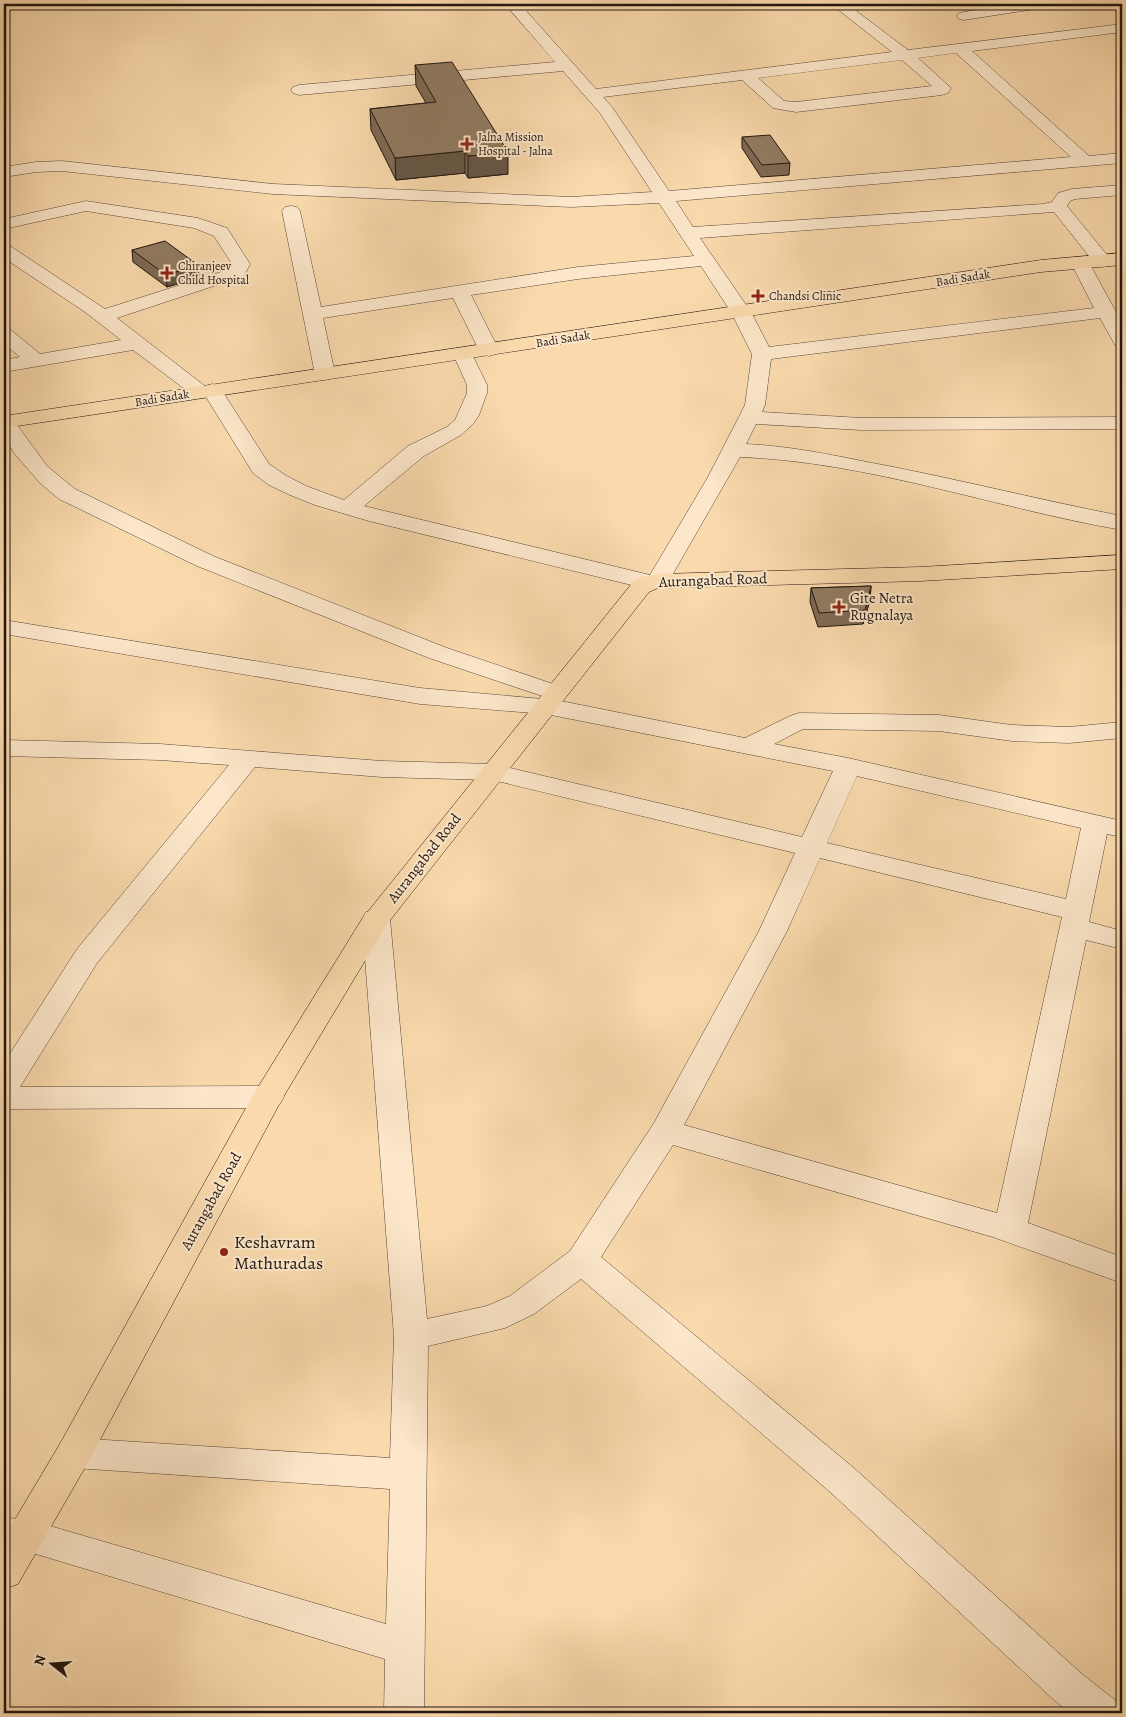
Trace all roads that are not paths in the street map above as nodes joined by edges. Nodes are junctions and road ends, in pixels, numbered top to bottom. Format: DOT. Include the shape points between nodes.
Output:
graph roads {
  1 [pos="512,4"];
  2 [pos="838,4"];
  3 [pos="1039,4"];
  4 [pos="1117,4"];
  5 [pos="1122,7"];
  6 [pos="951,8"];
  7 [pos="964,16"];
  8 [pos="1122,28"];
  9 [pos="1004,41"];
  10 [pos="958,47"];
  11 [pos="904,54"];
  12 [pos="567,66"];
  13 [pos="745,74"];
  14 [pos="299,90"];
  15 [pos="591,94"];
  16 [pos="1122,158"];
  17 [pos="1085,161"];
  18 [pos="4,172"];
  19 [pos="1122,190"];
  20 [pos="664,197"];
  21 [pos="1058,206"];
  22 [pos="291,211"];
  23 [pos="4,224"];
  24 [pos="689,233"];
  25 [pos="4,250"];
  26 [pos="706,260"];
  27 [pos="1113,260"];
  28 [pos="1080,263"];
  29 [pos="24,264"];
  30 [pos="4,266"];
  31 [pos="459,291"];
  32 [pos="1110,305"];
  33 [pos="741,312"];
  34 [pos="313,314"];
  35 [pos="102,316"];
  36 [pos="4,334"];
  37 [pos="1122,341"];
  38 [pos="137,343"];
  39 [pos="489,350"];
  40 [pos="463,354"];
  41 [pos="762,354"];
  42 [pos="36,361"];
  43 [pos="4,366"];
  44 [pos="325,374"];
  45 [pos="206,391"];
  46 [pos="749,417"];
  47 [pos="5,422"];
  48 [pos="1122,423"];
  49 [pos="733,450"];
  50 [pos="348,508"];
  51 [pos="1122,523"];
  52 [pos="1122,562"];
  53 [pos="653,582"];
  54 [pos="4,627"];
  55 [pos="551,700"];
  56 [pos="1122,730"];
  57 [pos="1069,735"];
  58 [pos="749,746"];
  59 [pos="1122,746"];
  60 [pos="4,748"];
  61 [pos="248,758"];
  62 [pos="848,766"];
  63 [pos="493,772"];
  64 [pos="1109,826"];
  65 [pos="811,846"];
  66 [pos="376,919"];
  67 [pos="1075,919"];
  68 [pos="1122,940"];
  69 [pos="4,1087"];
  70 [pos="4,1098"];
  71 [pos="268,1098"];
  72 [pos="665,1132"];
  73 [pos="1010,1230"];
  74 [pos="582,1260"];
  75 [pos="1122,1270"];
  76 [pos="410,1336"];
  77 [pos="74,1453"];
  78 [pos="408,1475"];
  79 [pos="15,1534"];
  80 [pos="4,1572"];
  81 [pos="405,1647"];
  82 [pos="404,1713"];
  83 [pos="1101,1713"];
  1 -- 12 [label="street"];
  2 -- 11 [label="street"];
  3 -- 7 [label="street"];
  4 -- 5 [label="street"];
  6 -- 7 [label="street"];
  7 -- 9 [label="street"];
  8 -- 9 [label="street"];
  9 -- 10 [label="street"];
  10 -- 11 [label="street"];
  10 -- 17 [label="street"];
  11 -- 13 [label="street"];
  11 -- 13 [label="street" via="942,90 783,106"];
  12 -- 14 [label="street"];
  12 -- 15 [label="street"];
  13 -- 15 [label="street"];
  15 -- 20 [label="street" via="606,110"];
  16 -- 17 [label="street"];
  17 -- 20 [label="street"];
  18 -- 20 [label="street" via="62,166 273,189 533,201"];
  19 -- 21 [label="street" via="1072,194 1064,197"];
  20 -- 24 [label="street"];
  21 -- 24 [label="street"];
  21 -- 27 [label="street"];
  22 -- 34 [label="street"];
  23 -- 35 [label="street" via="86,206 198,223 221,232 241,264 231,275"];
  24 -- 26 [label="street"];
  25 -- 29 [label="street"];
  26 -- 31 [label="street" via="578,273"];
  26 -- 33 [label="street"];
  27 -- 28 [label="main road, Badi Sadak"];
  28 -- 32 [label="street"];
  28 -- 33 [label="main road, Badi Sadak" via="1041,266"];
  29 -- 30 [label="street"];
  29 -- 35 [label="street"];
  31 -- 34 [label="street"];
  31 -- 39 [label="street"];
  32 -- 37 [label="street"];
  32 -- 41 [label="street"];
  33 -- 39 [label="main road, Badi Sadak"];
  33 -- 41 [label="street"];
  34 -- 44 [label="street"];
  35 -- 38 [label="street"];
  36 -- 42 [label="street"];
  38 -- 42 [label="street"];
  38 -- 45 [label="street"];
  39 -- 40 [label="main road, Badi Sadak"];
  40 -- 44 [label="main road, Badi Sadak"];
  40 -- 50 [label="street" via="477,393 463,424 416,451"];
  41 -- 46 [label="street" via="755,405"];
  42 -- 43 [label="street"];
  44 -- 45 [label="main road, Badi Sadak"];
  45 -- 47 [label="main road, Badi Sadak"];
  45 -- 50 [label="street" via="269,476"];
  46 -- 48 [label="street" via="861,424"];
  46 -- 49 [label="street"];
  47 -- 55 [label="street" via="34,465 67,494 205,561"];
  49 -- 51 [label="street" via="810,457"];
  49 -- 53 [label="street"];
  50 -- 53 [label="street"];
  52 -- 53 [label="main road, Aurangabad Road" via="921,574"];
  53 -- 55 [label="main road, Aurangabad Road" via="641,587"];
  54 -- 55 [label="street" via="420,696"];
  55 -- 58 [label="street"];
  55 -- 63 [label="main road, Aurangabad Road"];
  56 -- 57 [label="street"];
  57 -- 58 [label="street" via="1012,733 939,723 799,721"];
  57 -- 59 [label="street"];
  58 -- 62 [label="street"];
  60 -- 61 [label="street"];
  61 -- 63 [label="street" via="382,769"];
  61 -- 69 [label="street" via="87,956"];
  62 -- 64 [label="street"];
  62 -- 65 [label="street"];
  63 -- 65 [label="street"];
  63 -- 66 [label="main road, Aurangabad Road"];
  64 -- 67 [label="street"];
  65 -- 67 [label="street"];
  65 -- 72 [label="street" via="773,931"];
  66 -- 71 [label="main road, Aurangabad Road"];
  66 -- 76 [label="street"];
  67 -- 68 [label="street"];
  67 -- 73 [label="street"];
  70 -- 71 [label="street"];
  71 -- 77 [label="main road, Aurangabad Road"];
  72 -- 73 [label="street"];
  72 -- 74 [label="street"];
  73 -- 75 [label="street"];
  74 -- 76 [label="street" via="522,1305 493,1318"];
  74 -- 83 [label="street" via="842,1480 1068,1687"];
  76 -- 78 [label="street"];
  77 -- 78 [label="street"];
  77 -- 79 [label="main road, Aurangabad Road"];
  78 -- 81 [label="street"];
  79 -- 80 [label="main road, Aurangabad Road"];
  79 -- 81 [label="street"];
  81 -- 82 [label="street"];
}
